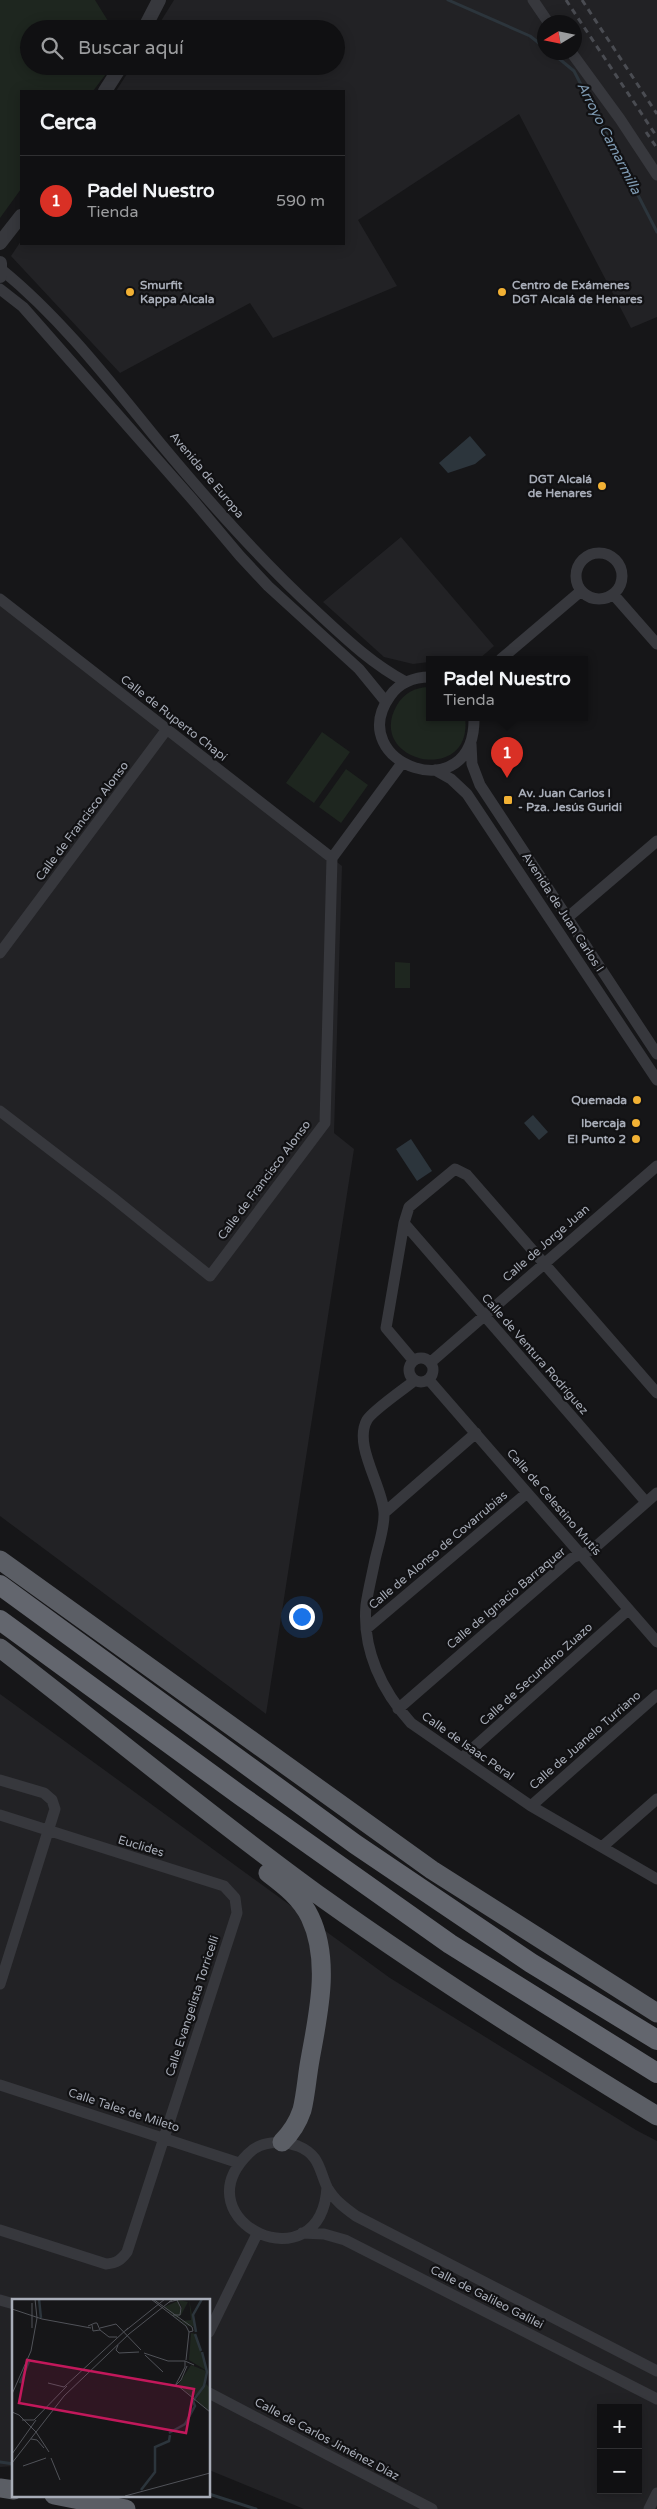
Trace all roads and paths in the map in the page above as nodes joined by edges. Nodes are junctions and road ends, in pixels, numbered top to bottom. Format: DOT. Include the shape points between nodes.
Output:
graph roads {
  1 [pos="159,0"];
  2 [pos="534,0"];
  3 [pos="544,15"];
  4 [pos="149,20"];
  5 [pos="577,60"];
  6 [pos="115,75"];
  7 [pos="106,90"];
  8 [pos="657,175"];
  9 [pos="20,217"];
  10 [pos="0,243"];
  11 [pos="0,270"];
  12 [pos="0,289"];
  13 [pos="580,590"];
  14 [pos="614,594"];
  15 [pos="0,599"];
  16 [pos="657,644"];
  17 [pos="504,656"];
  18 [pos="426,677"];
  19 [pos="406,682"];
  20 [pos="386,702"];
  21 [pos="474,721"];
  22 [pos="167,729"];
  23 [pos="470,744"];
  24 [pos="402,763"];
  25 [pos="435,770"];
  26 [pos="657,841"];
  27 [pos="332,858"];
  28 [pos="567,918"];
  29 [pos="0,953"];
  30 [pos="657,1054"];
  31 [pos="657,1080"];
  32 [pos="0,1111"];
  33 [pos="657,1166"];
  34 [pos="404,1223"];
  35 [pos="545,1263"];
  36 [pos="483,1315"];
  37 [pos="413,1360"];
  38 [pos="431,1362"];
  39 [pos="429,1380"];
  40 [pos="414,1381"];
  41 [pos="657,1393"];
  42 [pos="476,1433"];
  43 [pos="527,1493"];
  44 [pos="657,1493"];
  45 [pos="646,1502"];
  46 [pos="384,1513"];
  47 [pos="581,1554"];
  48 [pos="0,1560"];
  49 [pos="0,1585"];
  50 [pos="628,1610"];
  51 [pos="0,1620"];
  52 [pos="366,1629"];
  53 [pos="657,1642"];
  54 [pos="0,1648"];
  55 [pos="657,1695"];
  56 [pos="398,1709"];
  57 [pos="270,1756"];
  58 [pos="462,1758"];
  59 [pos="0,1780"];
  60 [pos="176,1788"];
  61 [pos="657,1800"];
  62 [pos="531,1806"];
  63 [pos="0,1815"];
  64 [pos="50,1831"];
  65 [pos="602,1847"];
  66 [pos="418,1876"];
  67 [pos="657,1879"];
  68 [pos="224,1886"];
  69 [pos="0,1984"];
  70 [pos="657,2013"];
  71 [pos="657,2033"];
  72 [pos="657,2040"];
  73 [pos="657,2073"];
  74 [pos="0,2085"];
  75 [pos="657,2116"];
  76 [pos="163,2137"];
  77 [pos="282,2142"];
  78 [pos="239,2163"];
  79 [pos="327,2187"];
  80 [pos="0,2230"];
  81 [pos="302,2233"];
  82 [pos="257,2234"];
  83 [pos="210,2330"];
  84 [pos="657,2371"];
  85 [pos="210,2394"];
  86 [pos="657,2399"];
  87 [pos="657,2493"];
  88 [pos="59,2496"];
  89 [pos="126,2509"];
  90 [pos="432,2509"];
  91 [pos="649,2509"];
  1 -- 4 [label="street"];
  2 -- 3 [label="street"];
  5 -- 8 [label="street"];
  6 -- 7 [label="street"];
  9 -- 10 [label="street"];
  11 -- 19 [label="street, Avenida de Europa" via="34,297 277,576 368,658"];
  12 -- 20 [label="street" via="23,307 268,586 359,669"];
  13 -- 14 [label="street" via="593,598 607,598"];
  13 -- 14 [label="street" via="577,568 587,556 602,553 610,555 620,566 621,581"];
  13 -- 17 [label="street"];
  14 -- 16 [label="street"];
  15 -- 22 [label="street, Calle de Ruperto Chapí"];
  18 -- 19 [label="street"];
  19 -- 20 [label="street"];
  20 -- 24 [label="street" via="381,729 392,754"];
  21 -- 23 [label="street"];
  22 -- 27 [label="street, Calle de Ruperto Chapí"];
  22 -- 29 [label="street, Calle de Francisco Alonso"];
  23 -- 25 [label="street" via="450,766"];
  23 -- 28 [label="street, Avenida de Juan Carlos I" via="472,764 480,786"];
  24 -- 25 [label="street" via="418,770"];
  24 -- 27 [label="street"];
  25 -- 31 [label="street, Avenida de Juan Carlos I" via="467,794"];
  26 -- 28 [label="street"];
  27 -- 32 [label="street, Calle de Francisco Alonso" via="326,1122 210,1276"];
  28 -- 30 [label="street, Avenida de Juan Carlos I"];
  33 -- 35 [label="street, Calle de Jorge Juan"];
  34 -- 35 [label="street" via="409,1207 456,1169 467,1175"];
  34 -- 36 [label="street, Calle de Ventura Rodríguez"];
  34 -- 37 [label="street" via="386,1328"];
  35 -- 36 [label="street, Calle de Jorge Juan"];
  35 -- 41 [label="street"];
  36 -- 38 [label="street, Calle de Jorge Juan"];
  36 -- 45 [label="street, Calle de Ventura Rodríguez"];
  37 -- 38 [label="street" via="427,1358"];
  37 -- 40 [label="street" via="409,1374"];
  38 -- 39 [label="street" via="434,1374"];
  39 -- 40 [label="street" via="422,1383"];
  39 -- 42 [label="street, Calle de Celestino Mutis"];
  40 -- 46 [label="street, Calle de Isaac Peral" via="367,1420 363,1439 366,1456 380,1489"];
  42 -- 43 [label="street, Calle de Celestino Mutis"];
  42 -- 46 [label="street"];
  43 -- 47 [label="street, Calle de Celestino Mutis"];
  43 -- 52 [label="street, Calle de Alonso de Covarrubias"];
  44 -- 45 [label="street, Calle de Ignacio Barraquer"];
  45 -- 47 [label="street, Calle de Ignacio Barraquer" via="592,1550"];
  46 -- 52 [label="street, Calle de Isaac Peral" via="366,1605"];
  47 -- 50 [label="street, Calle de Celestino Mutis"];
  47 -- 56 [label="street, Calle de Ignacio Barraquer" via="572,1558"];
  48 -- 57 [label="highway"];
  49 -- 72 [label="highway" via="355,1844 531,1963"];
  50 -- 53 [label="street, Calle de Celestino Mutis"];
  50 -- 58 [label="street, Calle de Secundino Zuazo"];
  51 -- 73 [label="highway" via="450,1944"];
  52 -- 56 [label="street, Calle de Isaac Peral" via="381,1683"];
  54 -- 60 [label="highway"];
  55 -- 62 [label="street, Calle de Juanelo Turriano"];
  56 -- 58 [label="street, Calle de Isaac Peral" via="411,1723"];
  57 -- 66 [label="highway"];
  57 -- 70 [label="highway" via="482,1904"];
  58 -- 62 [label="street, Calle de Isaac Peral"];
  59 -- 64 [label="street" via="44,1793 52,1800 55,1810"];
  60 -- 75 [label="highway" via="322,1898 429,1973"];
  60 -- 77 [label="highway" via="208,1828 287,1887 311,1917 321,1968 319,2005 302,2110"];
  61 -- 65 [label="street"];
  62 -- 65 [label="street, Calle de Isaac Peral"];
  63 -- 64 [label="street, Euclides"];
  64 -- 68 [label="street, Euclides"];
  64 -- 69 [label="street"];
  65 -- 67 [label="street, Calle de Isaac Peral"];
  66 -- 71 [label="highway"];
  68 -- 76 [label="street, Calle Evangelista Torricelli" via="235,1898 237,1913"];
  74 -- 76 [label="street, Calle Tales de Mileto"];
  76 -- 78 [label="street, Calle Tales de Mileto"];
  76 -- 80 [label="street, Calle Evangelista Torricelli" via="122,2260 106,2264"];
  77 -- 78 [label="street" via="250,2151"];
  77 -- 79 [label="street" via="299,2146 313,2156"];
  78 -- 82 [label="street" via="232,2178 230,2194 234,2210"];
  79 -- 81 [label="street" via="321,2214"];
  79 -- 84 [label="street, Calle de Galileo Galilei" via="338,2202 356,2216"];
  81 -- 82 [label="street" via="287,2238"];
  81 -- 86 [label="street, Calle de Galileo Galilei" via="324,2234 344,2240"];
  82 -- 83 [label="street"];
  85 -- 90 [label="street, Calle de Carlos Jiménez Díaz"];
  87 -- 91 [label="street"];
  88 -- 89 [label="highway"];
}
